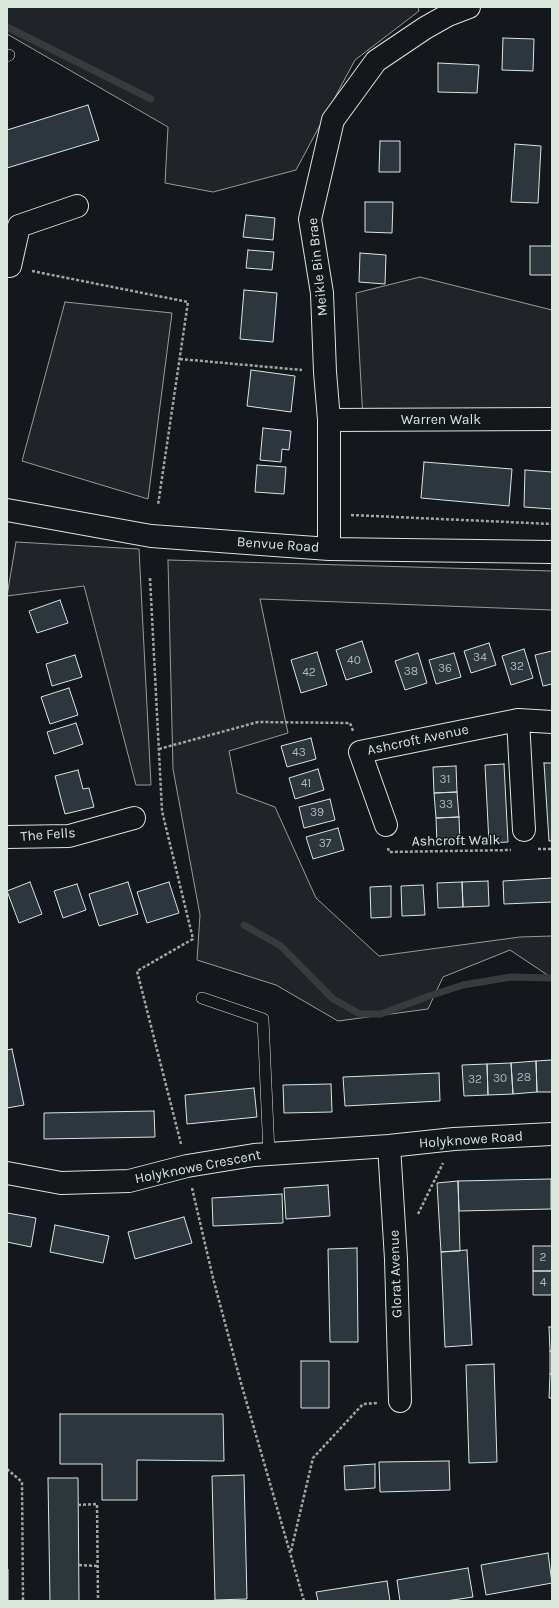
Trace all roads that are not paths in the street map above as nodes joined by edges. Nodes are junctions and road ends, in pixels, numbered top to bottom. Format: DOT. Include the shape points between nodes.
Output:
graph roads {
  1 [pos="468,7"];
  2 [pos="76,206"];
  3 [pos="9,266"];
  4 [pos="552,419"];
  5 [pos="329,420"];
  6 [pos="7,510"];
  7 [pos="329,548"];
  8 [pos="552,552"];
  9 [pos="518,720"];
  10 [pos="552,722"];
  11 [pos="134,818"];
  12 [pos="386,825"];
  13 [pos="524,830"];
  14 [pos="7,837"];
  15 [pos="202,998"];
  16 [pos="552,1134"];
  17 [pos="389,1146"];
  18 [pos="269,1153"];
  19 [pos="7,1173"];
  20 [pos="400,1401"];
  1 -- 5 [label="street, Meikle Bin Brae" via="425,28 376,61 333,120 310,219 322,293"];
  2 -- 3 [label="street" via="19,226"];
  4 -- 5 [label="street, Warren Walk"];
  5 -- 7 [label="street, Meikle Bin Brae"];
  6 -- 7 [label="street, Benvue Road" via="151,536"];
  7 -- 8 [label="street, Benvue Road"];
  9 -- 10 [label="street, Ashcroft Avenue"];
  9 -- 12 [label="street, Ashcroft Avenue" via="360,752"];
  9 -- 13 [label="street"];
  11 -- 14 [label="street, The Fells" via="69,836"];
  15 -- 18 [label="lane" via="263,1019"];
  16 -- 17 [label="street, Holyknowe Road" via="454,1139"];
  17 -- 18 [label="street, Holyknowe Crescent"];
  17 -- 20 [label="street, Glorat Avenue" via="396,1259"];
  18 -- 19 [label="street, Holyknowe Crescent" via="187,1166 129,1181 61,1183"];
}
